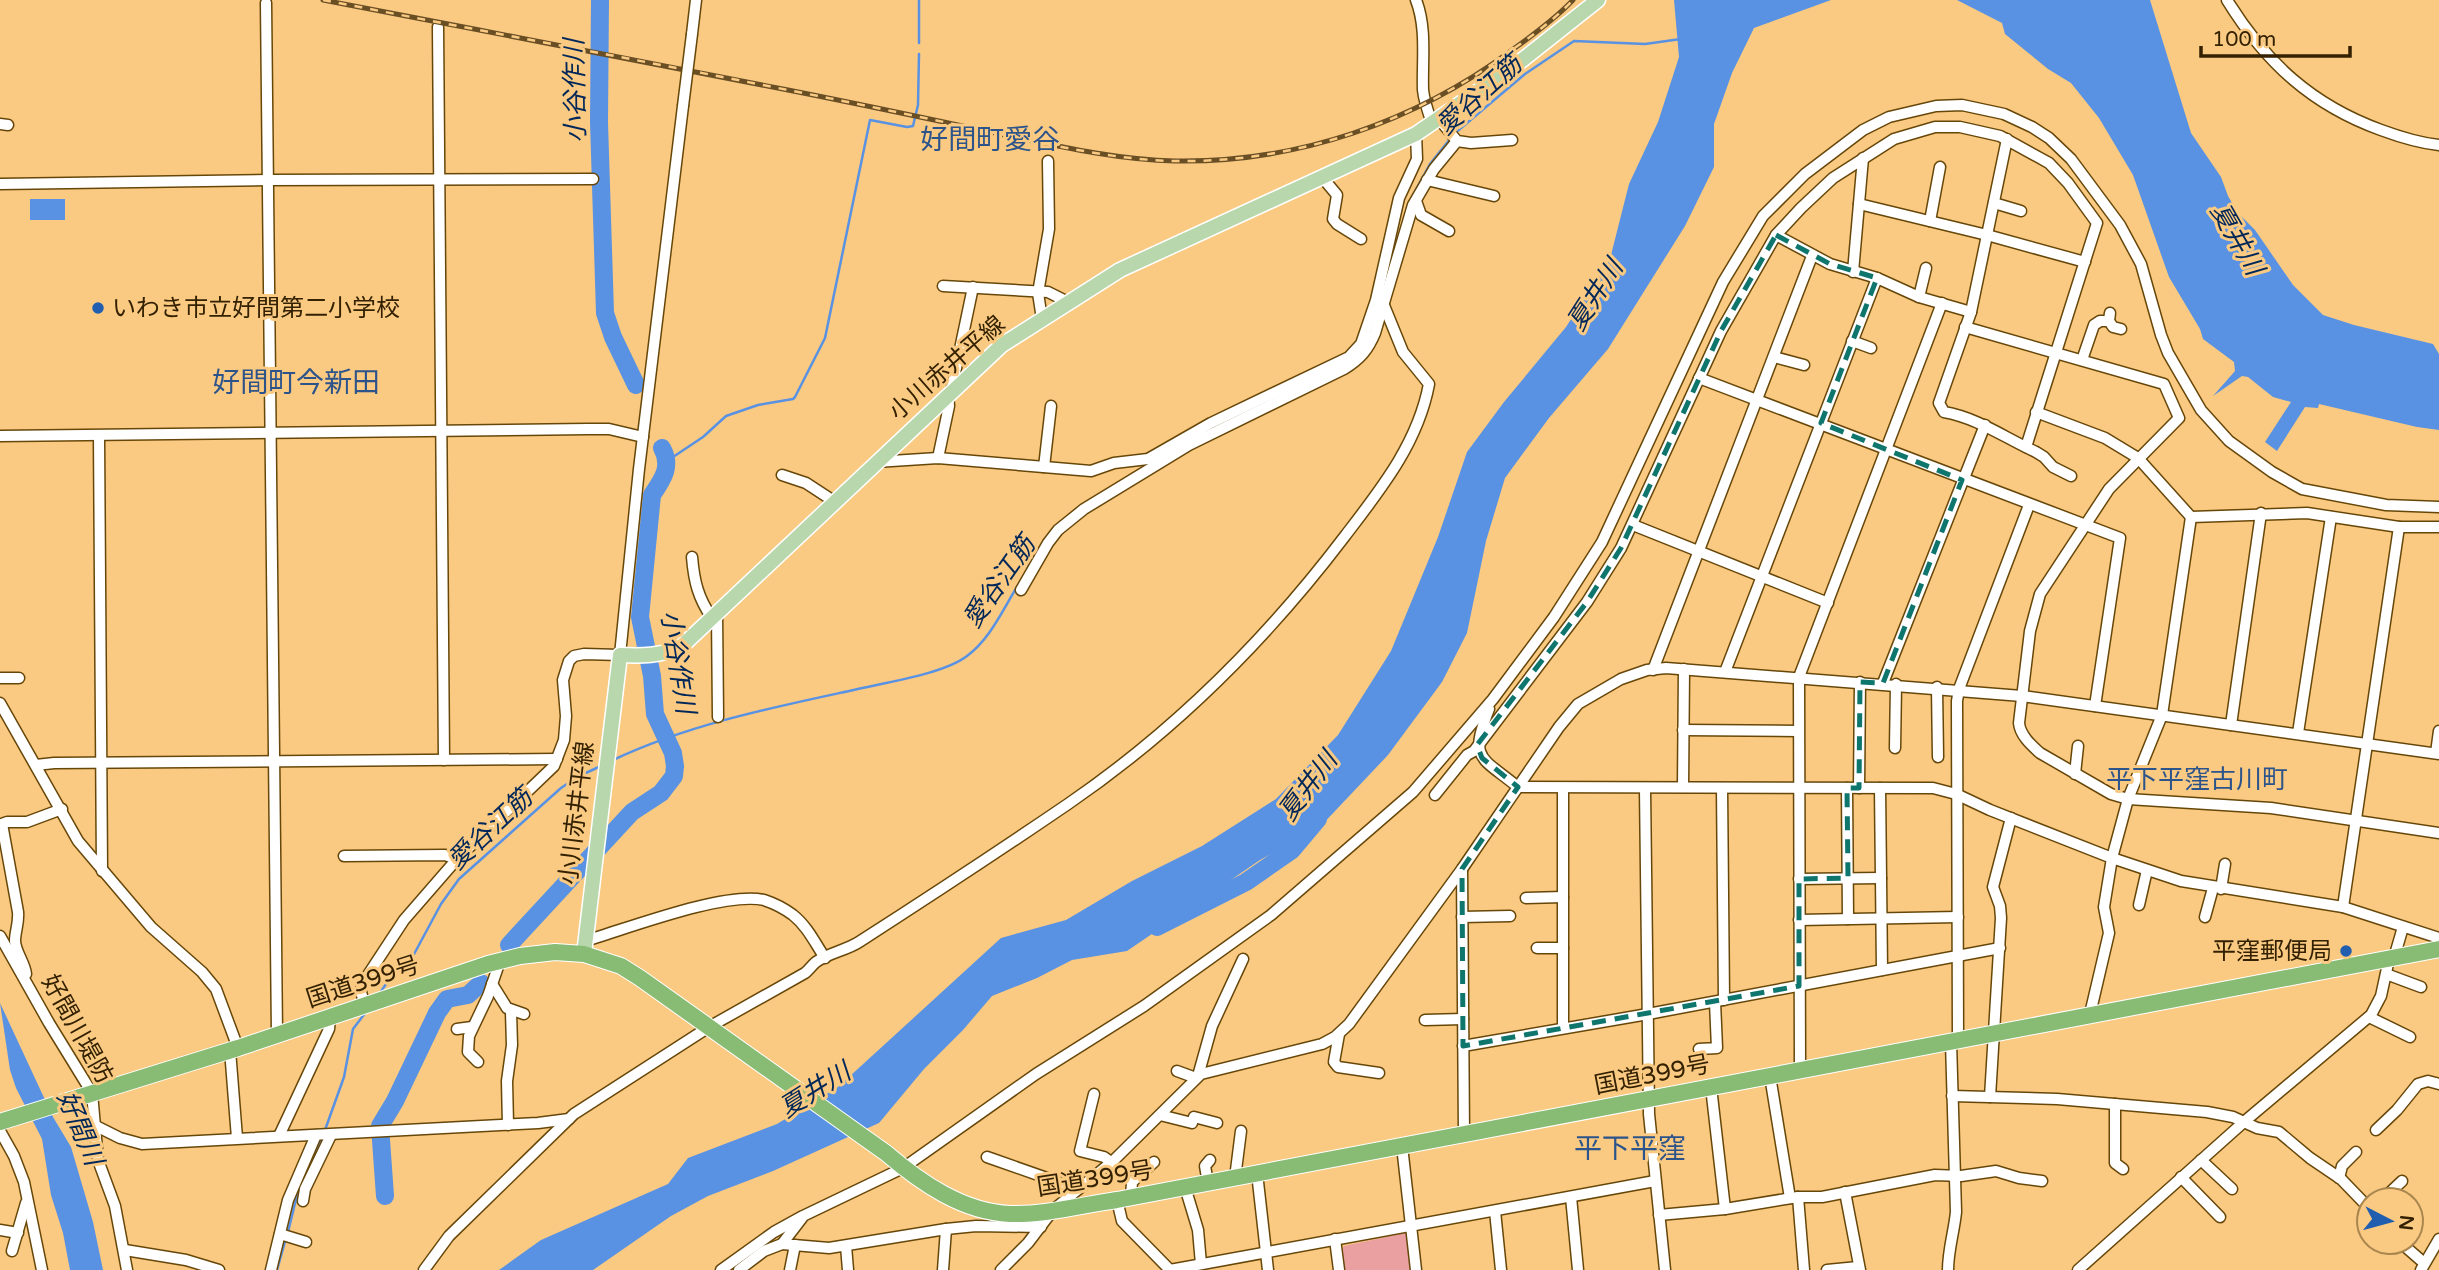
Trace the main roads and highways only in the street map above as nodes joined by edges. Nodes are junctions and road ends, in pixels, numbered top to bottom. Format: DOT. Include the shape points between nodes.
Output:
graph roads {
  1 [pos="1598,0"];
  2 [pos="585,947"];
  3 [pos="2439,949"];
  4 [pos="1,1125"];
  1 -- 2 [label="main road, 小川赤井平線" via="1416,134 1120,270 1002,345 681,646 648,656 620,654"];
  2 -- 3 [label="highway, 国道399号" via="621,966 727,1039 903,1168 954,1200 1010,1214 1124,1199 2090,1014 2390,963"];
  2 -- 4 [label="highway, 国道399号" via="499,961"];
}
